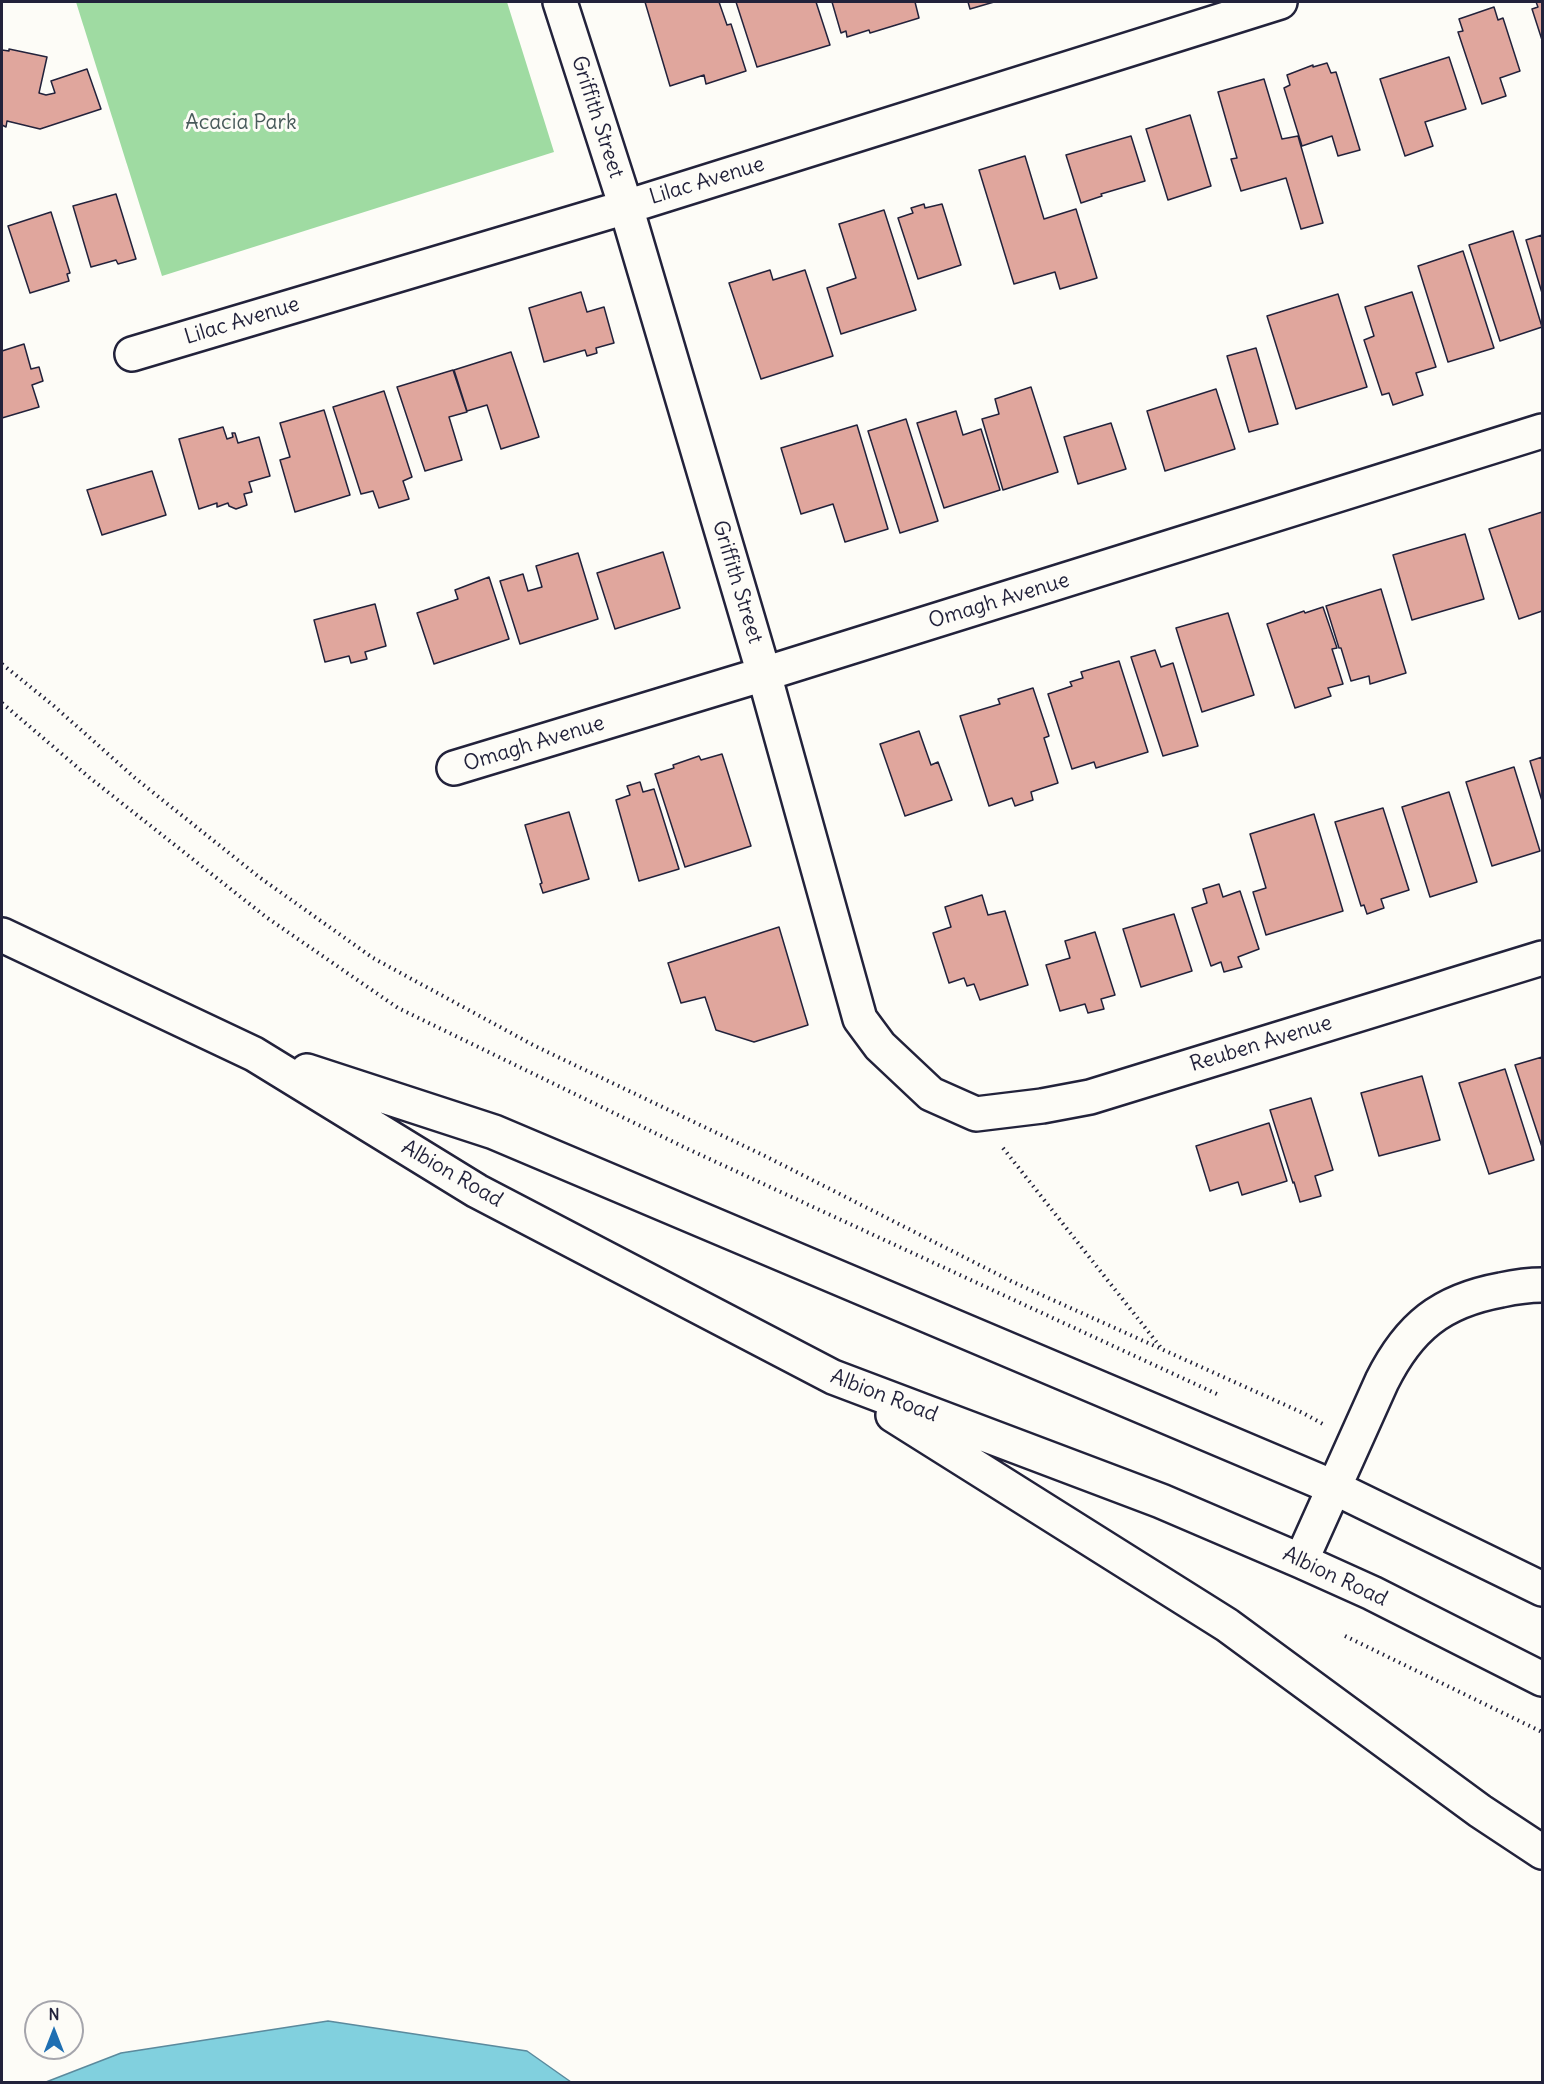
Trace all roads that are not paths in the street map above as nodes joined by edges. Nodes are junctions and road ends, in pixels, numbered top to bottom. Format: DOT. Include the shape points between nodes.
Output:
graph roads {
  1 [pos="560,2"];
  2 [pos="1280,2"];
  3 [pos="626,207"];
  4 [pos="132,354"];
  5 [pos="1542,431"];
  6 [pos="764,674"];
  7 [pos="454,768"];
  8 [pos="2,935"];
  9 [pos="1542,957"];
  10 [pos="254,1054"];
  11 [pos="976,1114"];
  12 [pos="1542,1285"];
  13 [pos="834,1377"];
  14 [pos="1333,1487"];
  15 [pos="1301,1561"];
  16 [pos="1542,1589"];
  17 [pos="1542,1679"];
  18 [pos="1542,1852"];
  1 -- 3 [label="main road, Griffith Street"];
  2 -- 3 [label="main road, Lilac Avenue"];
  3 -- 4 [label="main road, Lilac Avenue"];
  3 -- 6 [label="main road, Griffith Street"];
  5 -- 6 [label="main road, Omagh Avenue"];
  6 -- 7 [label="main road, Omagh Avenue"];
  6 -- 11 [label="main road, Griffith Street" via="860,1019 880,1046 931,1094"];
  8 -- 10 [label="main road, Albion Road"];
  9 -- 11 [label="main road, Reuben Avenue" via="1090,1096"];
  10 -- 13 [label="main road, Albion Road" via="477,1191"];
  10 -- 14 [label="main road, Albion Road" via="494,1132"];
  12 -- 14 [label="main road" via="1486,1293 1449,1306 1410,1336 1395,1356"];
  13 -- 15 [label="main road, Albion Road" via="1161,1501"];
  13 -- 18 [label="main road" via="1227,1625 1470,1804"];
  14 -- 15 [label="main road"];
  14 -- 16 [label="main road, Albion Road"];
  15 -- 17 [label="main road, Albion Road"];
}
